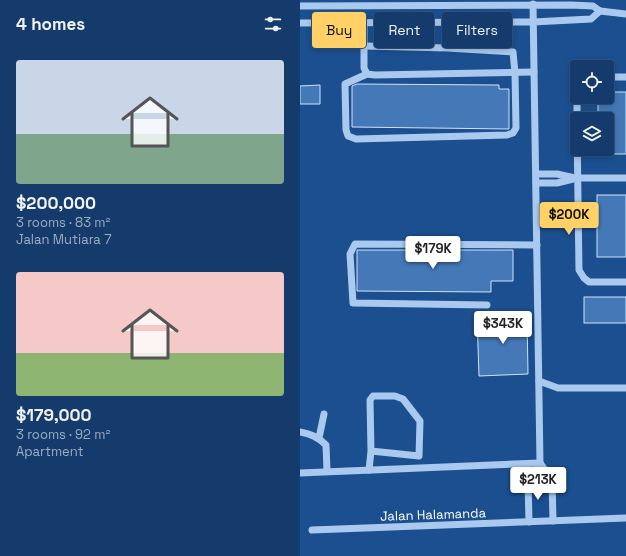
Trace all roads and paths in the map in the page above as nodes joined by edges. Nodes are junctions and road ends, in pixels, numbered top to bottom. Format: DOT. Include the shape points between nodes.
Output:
graph roads {
  1 [pos="468,2"];
  2 [pos="533,4"];
  3 [pos="300,6"];
  4 [pos="600,11"];
  5 [pos="626,14"];
  6 [pos="533,22"];
  7 [pos="300,23"];
  8 [pos="312,23"];
  9 [pos="366,23"];
  10 [pos="366,46"];
  11 [pos="364,48"];
  12 [pos="534,72"];
  13 [pos="515,73"];
  14 [pos="367,74"];
  15 [pos="614,77"];
  16 [pos="626,77"];
  17 [pos="577,156"];
  18 [pos="536,174"];
  19 [pos="577,178"];
  20 [pos="626,178"];
  21 [pos="536,183"];
  22 [pos="537,245"];
  23 [pos="626,282"];
  24 [pos="487,305"];
  25 [pos="538,381"];
  26 [pos="626,388"];
  27 [pos="324,414"];
  28 [pos="300,432"];
  29 [pos="319,438"];
  30 [pos="371,451"];
  31 [pos="540,463"];
  32 [pos="369,470"];
  33 [pos="327,471"];
  34 [pos="300,473"];
  35 [pos="626,518"];
  36 [pos="553,521"];
  37 [pos="529,522"];
  38 [pos="312,530"];
  1 -- 2 [label="street"];
  1 -- 3 [label="street"];
  2 -- 4 [label="street" via="593,6"];
  2 -- 6 [label="street"];
  4 -- 5 [label="street"];
  4 -- 6 [label="street" via="591,19"];
  6 -- 9 [label="street"];
  6 -- 12 [label="street"];
  7 -- 8 [label="street"];
  10 -- 13 [label="street" via="513,52"];
  11 -- 14 [label="street" via="364,68"];
  12 -- 13 [label="street"];
  12 -- 18 [label="street"];
  13 -- 14 [label="street"];
  13 -- 14 [label="street" via="516,128 513,133 356,140 348,136 346,130 345,84"];
  15 -- 16 [label="street"];
  17 -- 19 [label="street"];
  18 -- 19 [label="street" via="557,174"];
  18 -- 21 [label="street"];
  19 -- 20 [label="street"];
  19 -- 21 [label="street"];
  19 -- 23 [label="street" via="581,274 589,282"];
  21 -- 22 [label="street"];
  22 -- 24 [label="street" via="355,244 350,254 353,303"];
  22 -- 25 [label="street"];
  25 -- 26 [label="street" via="558,388"];
  25 -- 31 [label="street"];
  27 -- 29 [label="street"];
  28 -- 29 [label="street"];
  29 -- 33 [label="street" via="326,445"];
  30 -- 30 [label="street" via="419,456 420,420 403,399 395,396 373,396 370,400"];
  30 -- 32 [label="street"];
  31 -- 32 [label="street"];
  31 -- 36 [label="street" via="552,479"];
  31 -- 37 [label="street" via="528,480"];
  32 -- 33 [label="street"];
  33 -- 34 [label="street"];
  35 -- 36 [label="street, Jalan Halamanda"];
  36 -- 37 [label="street, Jalan Halamanda"];
  37 -- 38 [label="street, Jalan Halamanda"];
}
